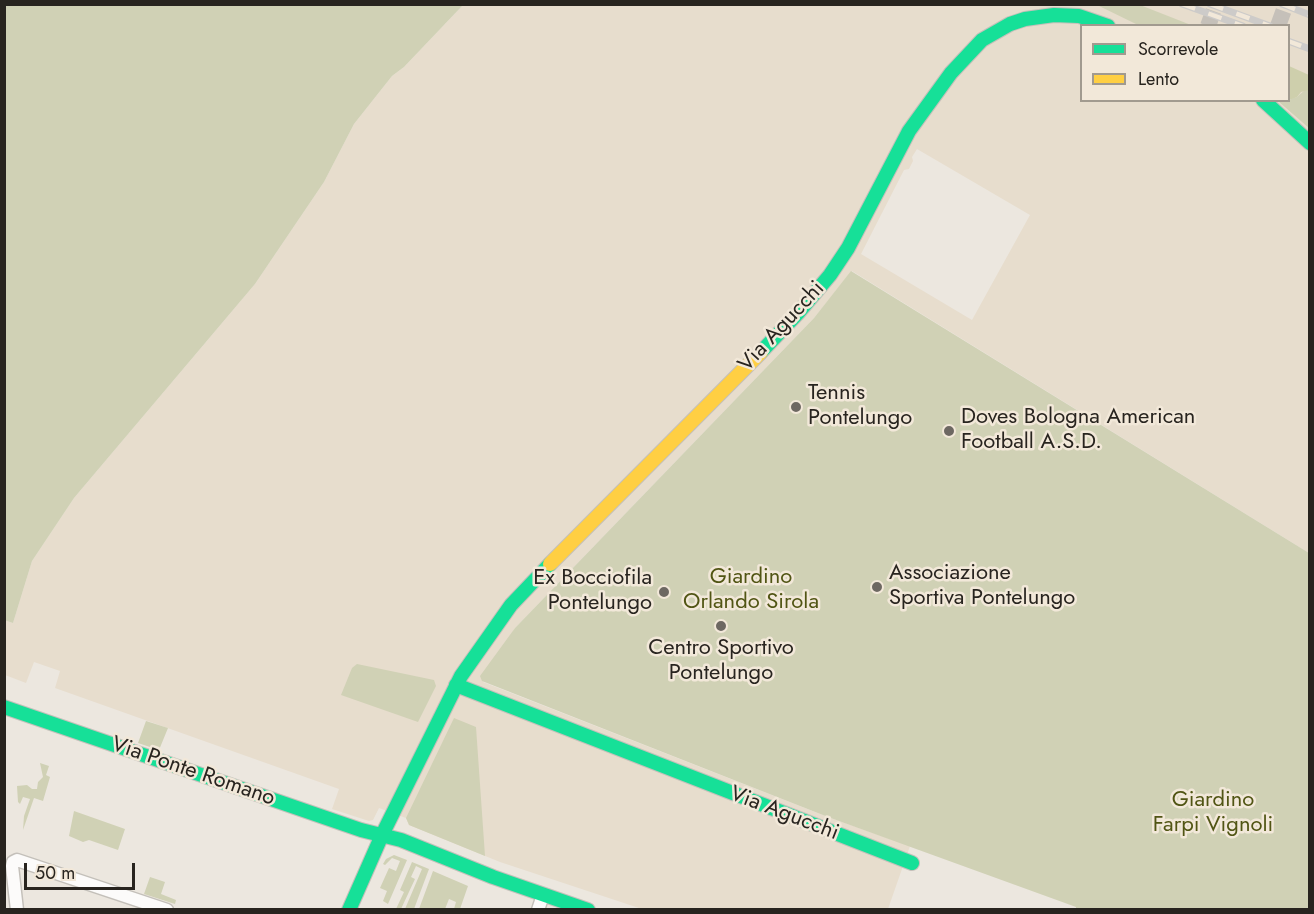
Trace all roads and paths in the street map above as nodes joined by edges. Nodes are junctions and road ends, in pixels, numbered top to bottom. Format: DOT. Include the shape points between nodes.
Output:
graph roads {
  1 [pos="1103,24"];
  2 [pos="1267,103"];
  3 [pos="1310,143"];
  4 [pos="456,685"];
  5 [pos="4,707"];
  6 [pos="382,835"];
  7 [pos="912,863"];
  8 [pos="543,895"];
  9 [pos="17,909"];
  10 [pos="167,909"];
  11 [pos="349,909"];
  12 [pos="538,909"];
  13 [pos="588,909"];
  1 -- 4 [label="street, Via Agucchi" via="1073,15 1025,19 996,31 965,57 909,131 830,275 724,390 527,588 485,640"];
  2 -- 3 [label="street"];
  4 -- 6 [label="street, Via Agucchi"];
  4 -- 7 [label="street, Via Agucchi"];
  5 -- 6 [label="street, Via Ponte Romano"];
  6 -- 8 [label="street, Via Ponte Romano"];
  6 -- 11 [label="street, Via Agucchi"];
  8 -- 12 [label="street"];
  8 -- 13 [label="street, Via Ponte Romano"];
  9 -- 10 [label="street" via="12,866 15,861"];
}
